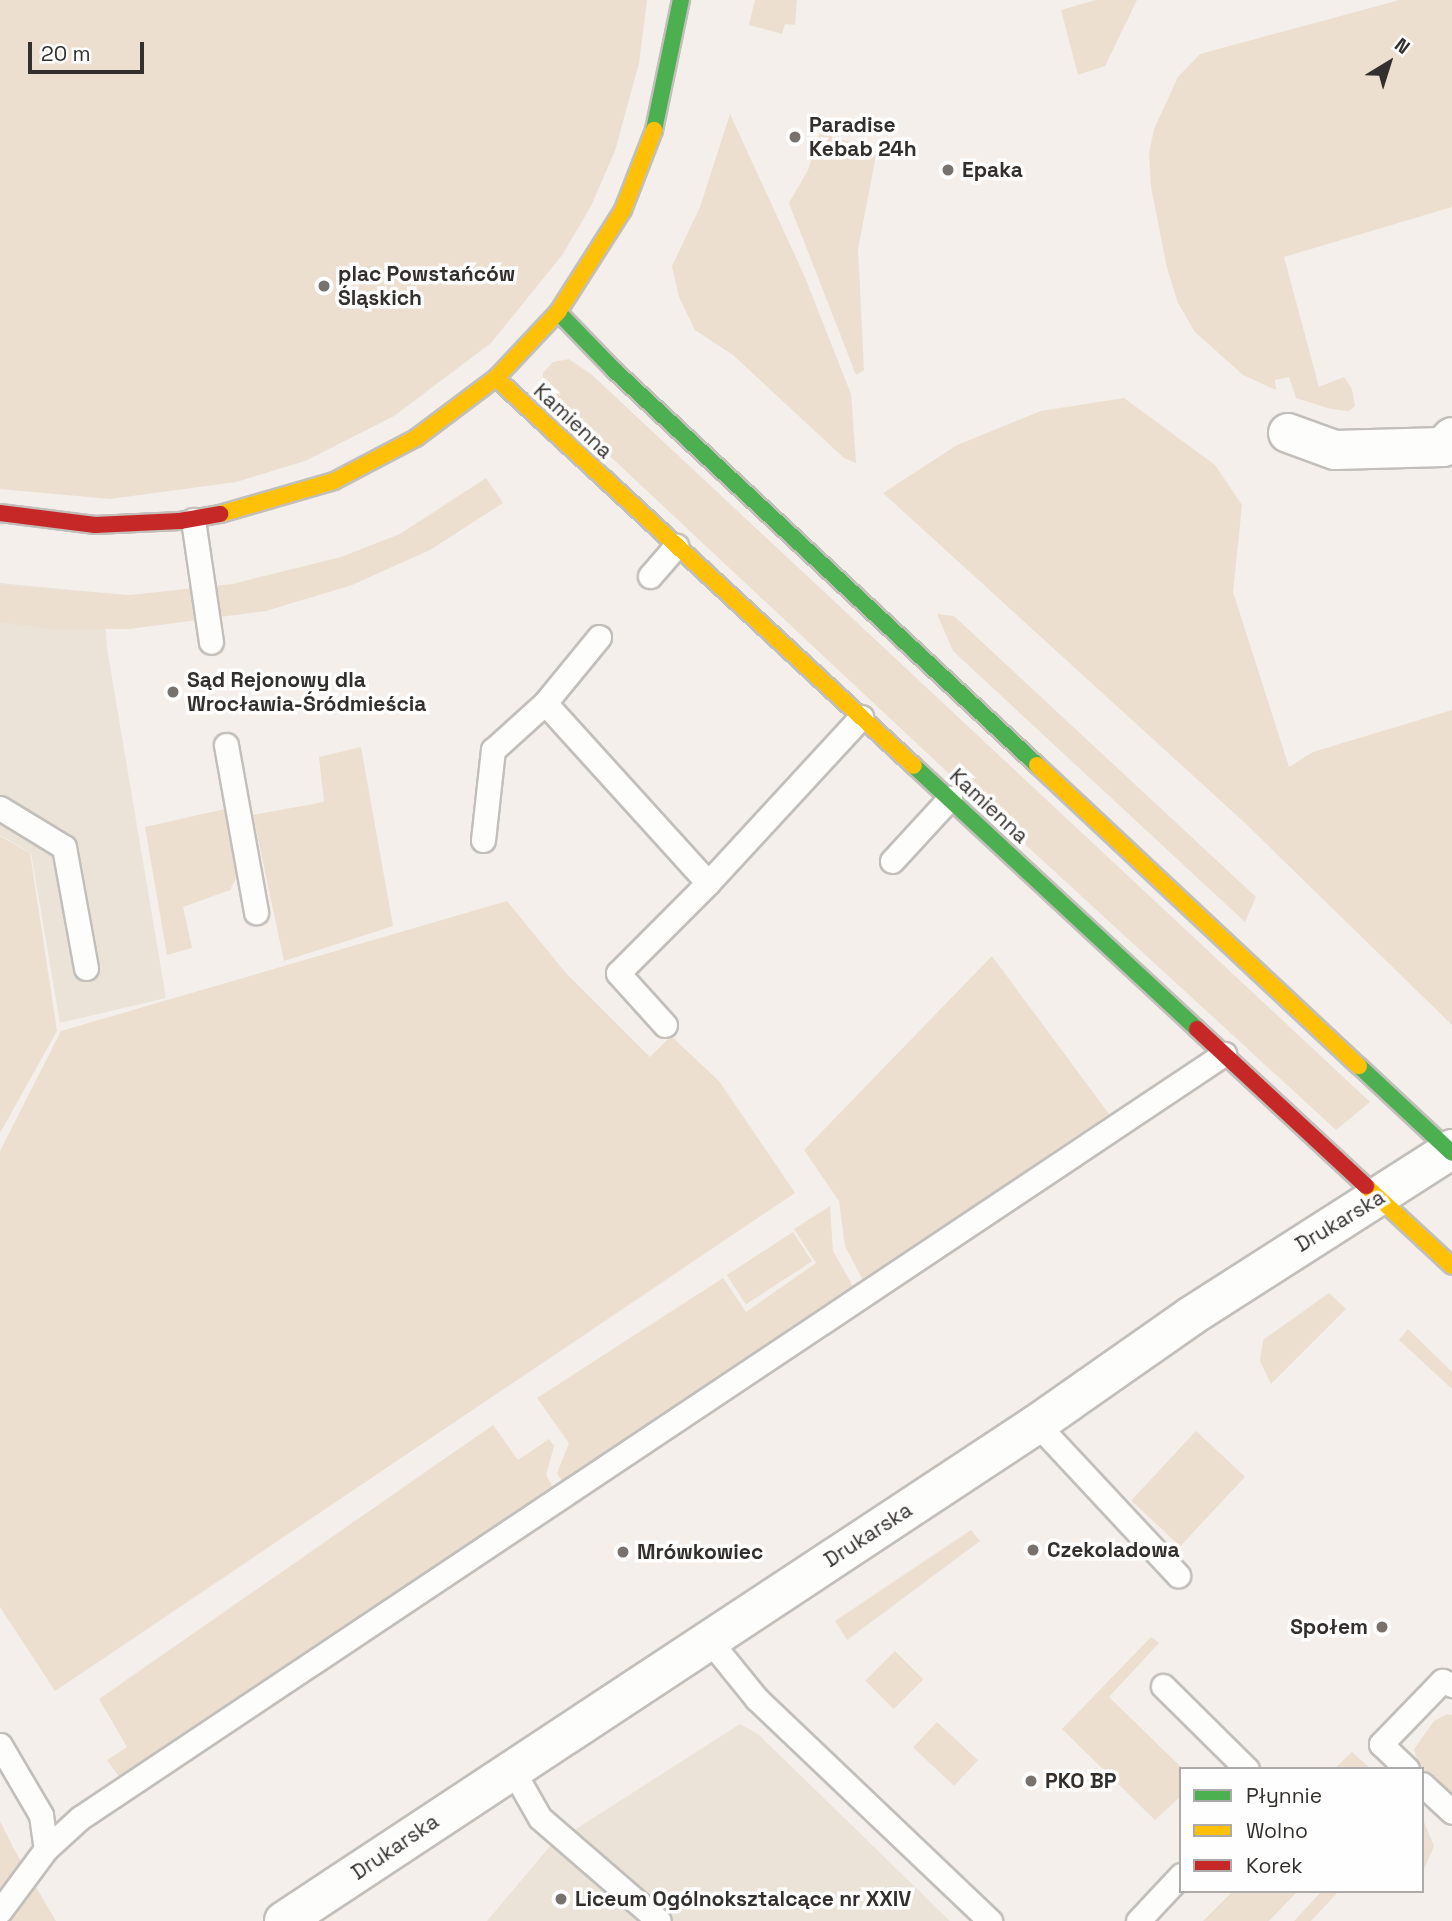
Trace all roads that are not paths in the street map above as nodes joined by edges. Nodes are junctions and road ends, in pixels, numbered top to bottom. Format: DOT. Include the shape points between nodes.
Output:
graph roads {
  1 [pos="681,0"];
  2 [pos="558,312"];
  3 [pos="496,378"];
  4 [pos="1288,433"];
  5 [pos="1449,450"];
  6 [pos="0,513"];
  7 [pos="193,520"];
  8 [pos="676,546"];
  9 [pos="650,576"];
  10 [pos="599,637"];
  11 [pos="211,642"];
  12 [pos="545,703"];
  13 [pos="861,717"];
  14 [pos="226,745"];
  15 [pos="950,798"];
  16 [pos="0,808"];
  17 [pos="483,841"];
  18 [pos="892,861"];
  19 [pos="708,883"];
  20 [pos="256,912"];
  21 [pos="86,968"];
  22 [pos="666,1025"];
  23 [pos="1224,1054"];
  24 [pos="1451,1151"];
  25 [pos="1377,1198"];
  26 [pos="1452,1266"];
  27 [pos="1037,1424"];
  28 [pos="1178,1575"];
  29 [pos="709,1640"];
  30 [pos="1452,1685"];
  31 [pos="1163,1686"];
  32 [pos="0,1745"];
  33 [pos="1245,1767"];
  34 [pos="1405,1767"];
  35 [pos="512,1769"];
  36 [pos="1424,1786"];
  37 [pos="1452,1812"];
  38 [pos="46,1849"];
  39 [pos="1179,1877"];
  40 [pos="0,1911"];
  41 [pos="284,1921"];
  42 [pos="659,1921"];
  43 [pos="990,1921"];
  44 [pos="1139,1921"];
  1 -- 2 [label="street" via="660,115 623,209"];
  2 -- 3 [label="street"];
  2 -- 24 [label="street"];
  3 -- 7 [label="street" via="416,438 334,481"];
  3 -- 8 [label="street, Kamienna"];
  4 -- 5 [label="street" via="1335,450"];
  6 -- 7 [label="street" via="95,525"];
  7 -- 11 [label="lane"];
  8 -- 9 [label="lane"];
  8 -- 13 [label="street, Kamienna"];
  10 -- 12 [label="lane"];
  12 -- 17 [label="lane" via="493,750"];
  12 -- 19 [label="lane"];
  13 -- 15 [label="street, Kamienna"];
  13 -- 19 [label="lane"];
  14 -- 20 [label="lane"];
  15 -- 18 [label="lane"];
  15 -- 23 [label="street, Kamienna"];
  16 -- 21 [label="lane" via="64,847"];
  19 -- 22 [label="lane" via="618,973"];
  23 -- 25 [label="street, Kamienna"];
  23 -- 38 [label="lane" via="117,1793 62,1831"];
  24 -- 25 [label="street, Drukarska"];
  25 -- 26 [label="street, Kamienna"];
  25 -- 27 [label="street, Drukarska" via="1191,1316"];
  27 -- 28 [label="lane"];
  27 -- 29 [label="street, Drukarska"];
  29 -- 35 [label="street, Drukarska"];
  29 -- 43 [label="lane" via="757,1699"];
  30 -- 34 [label="lane" via="1443,1681 1381,1744"];
  31 -- 33 [label="lane"];
  32 -- 38 [label="lane" via="41,1815"];
  35 -- 41 [label="street, Drukarska"];
  35 -- 42 [label="lane" via="540,1818"];
  36 -- 37 [label="lane"];
  38 -- 40 [label="lane"];
  39 -- 44 [label="lane"];
}
